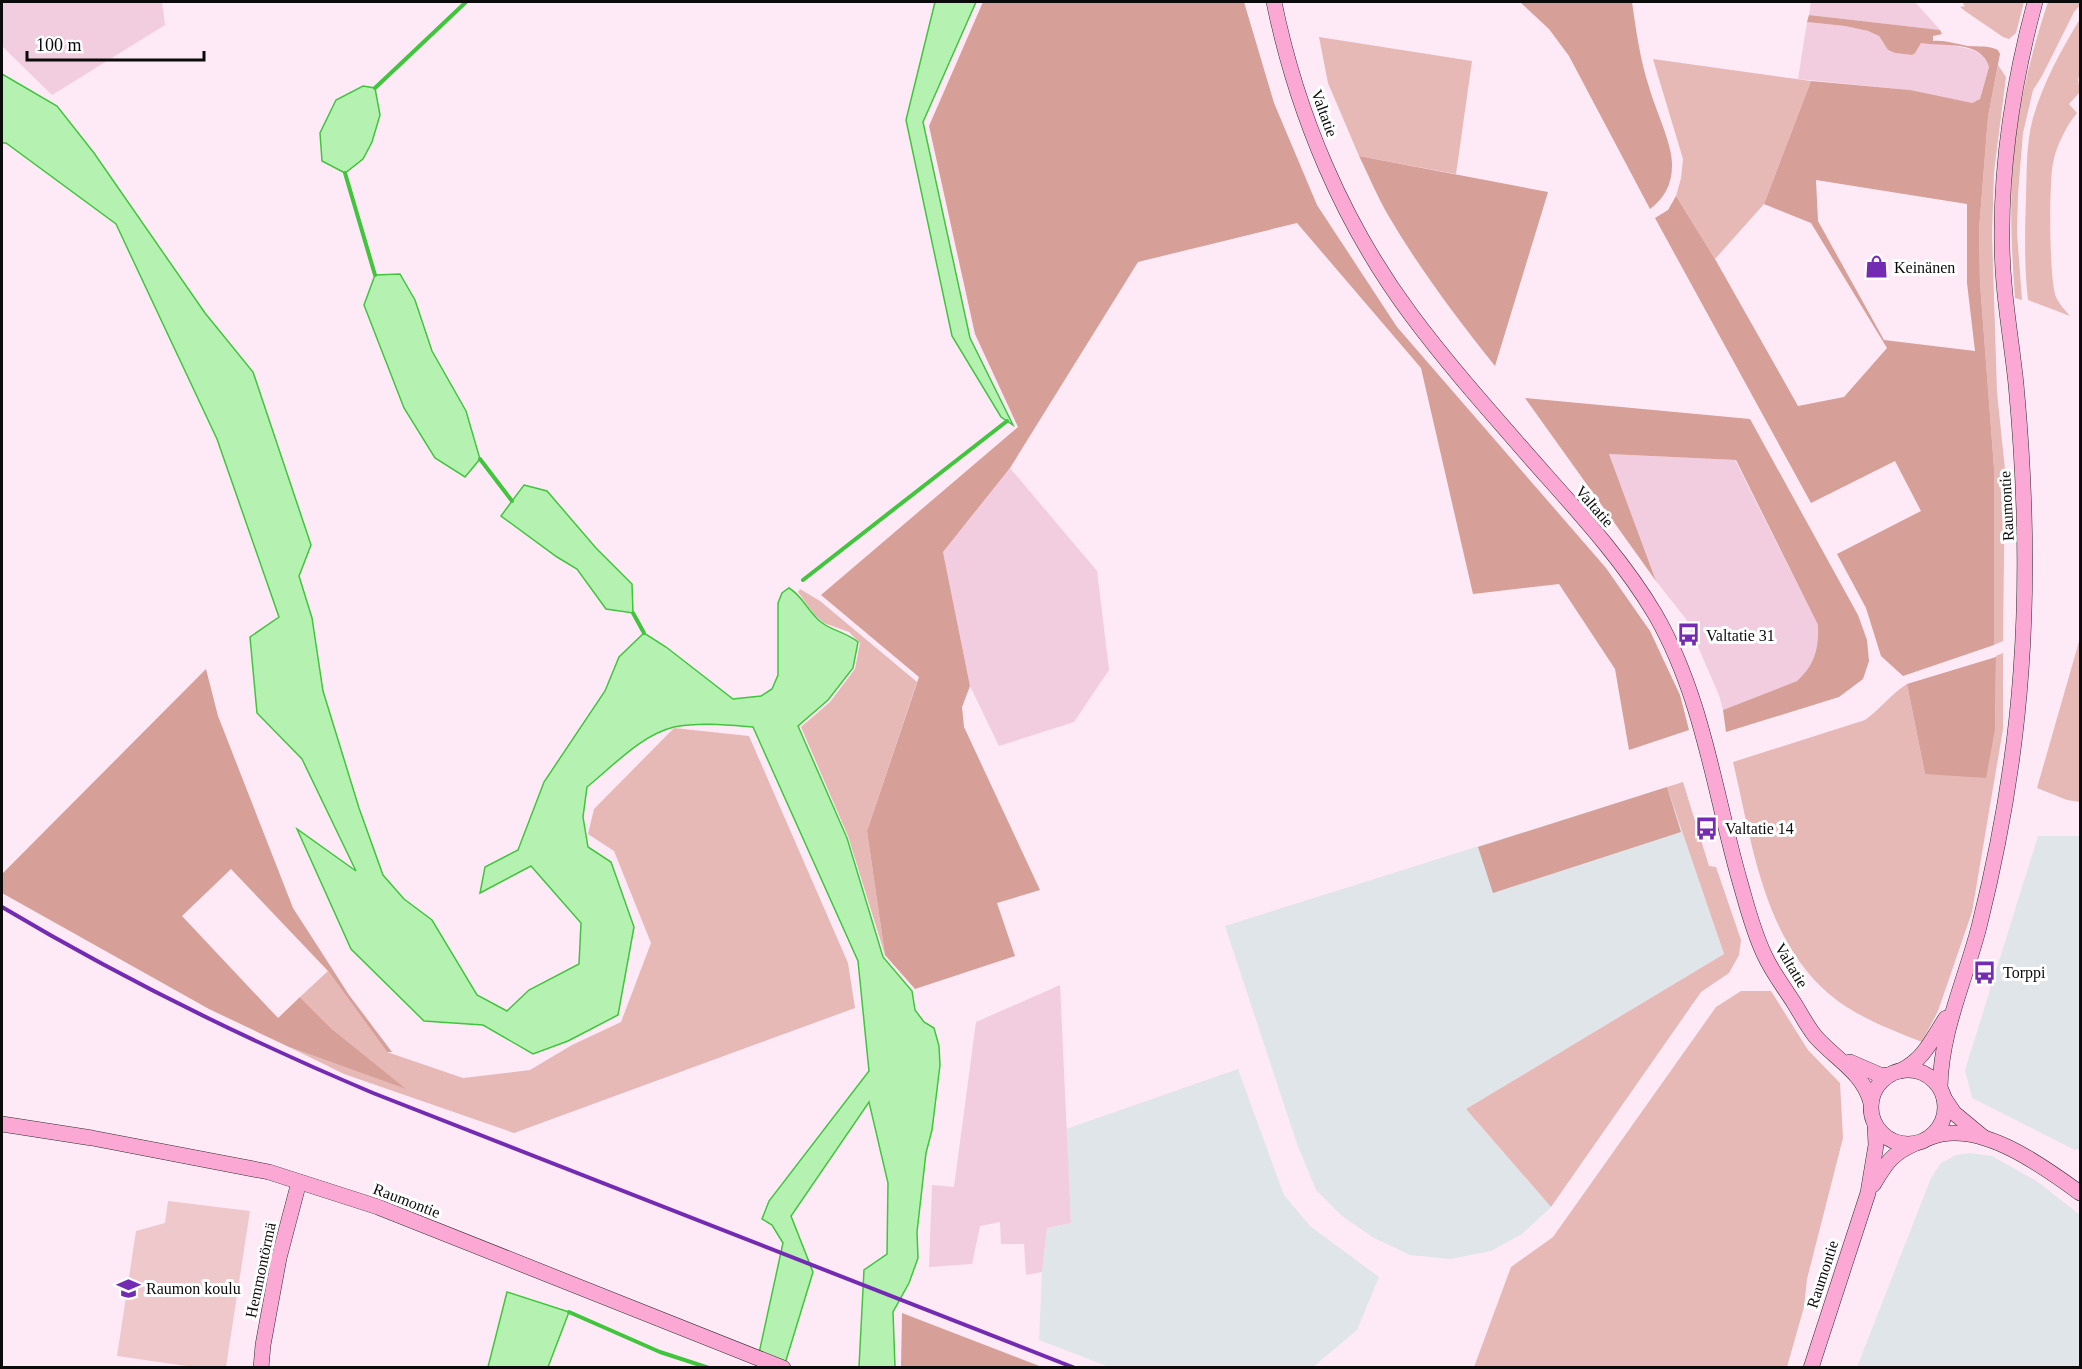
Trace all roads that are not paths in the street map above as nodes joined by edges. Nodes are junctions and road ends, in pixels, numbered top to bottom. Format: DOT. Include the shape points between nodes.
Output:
graph roads {
  1 [pos="1274,2"];
  2 [pos="2035,2"];
  3 [pos="1954,1005"];
  4 [pos="1839,1057"];
  5 [pos="1894,1073"];
  6 [pos="1942,1093"];
  7 [pos="1871,1104"];
  8 [pos="2,1124"];
  9 [pos="1875,1125"];
  10 [pos="1983,1137"];
  11 [pos="1923,1141"];
  12 [pos="299,1182"];
  13 [pos="1868,1193"];
  14 [pos="2080,1193"];
  15 [pos="261,1368"];
  16 [pos="783,1368"];
  17 [pos="1811,1368"];
  1 -- 4 [label="main road, Valtatie" via="1312,133 1333,184 1383,273 1450,364 1614,556 1656,617 1694,700 1757,941 1815,1036"];
  2 -- 3 [label="main road, Raumontie" via="2012,106 2002,215 2002,265 2024,492 2021,672 2008,790 1996,850 1976,937"];
  3 -- 5 [label="main road, Raumontie" via="1928,1050 1911,1066"];
  3 -- 6 [label="main road, Raumontie" via="1940,1065"];
  4 -- 5 [label="main road, Valtatie" via="1869,1072"];
  4 -- 7 [label="main road, Valtatie" via="1863,1082"];
  5 -- 6 [label="main road" via="1922,1073"];
  5 -- 7 [label="main road" via="1880,1083"];
  6 -- 10 [label="main road" via="1954,1113"];
  6 -- 11 [label="main road" via="1943,1120"];
  7 -- 9 [label="main road"];
  8 -- 12 [label="main road, Raumontie" via="247,1167"];
  9 -- 11 [label="main road" via="1893,1141"];
  9 -- 13 [label="main road, Raumontie" via="1876,1145"];
  10 -- 11 [label="main road" via="1944,1133"];
  10 -- 14 [label="main road" via="2014,1150"];
  11 -- 13 [label="main road, Raumontie" via="1897,1152"];
  12 -- 15 [label="main road, Hemmontörmä" via="279,1258"];
  12 -- 16 [label="main road, Raumontie" via="378,1207"];
  13 -- 17 [label="main road, Raumontie"];
}
